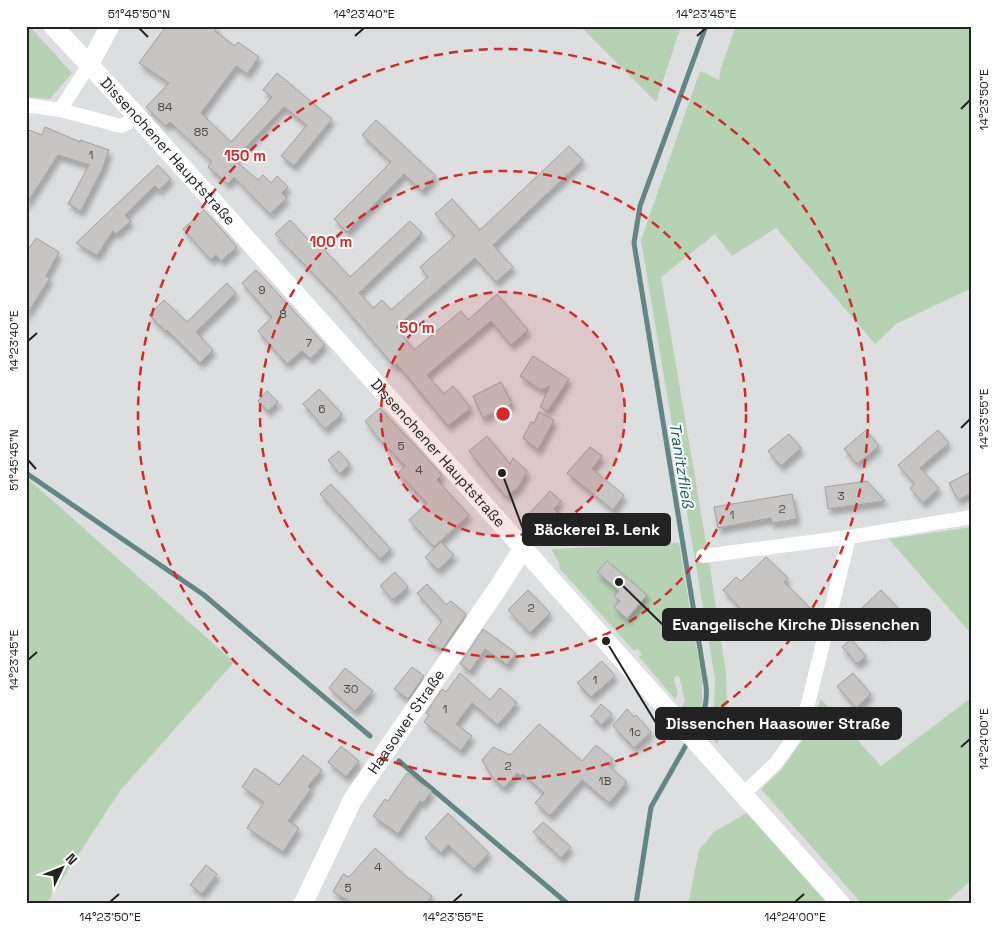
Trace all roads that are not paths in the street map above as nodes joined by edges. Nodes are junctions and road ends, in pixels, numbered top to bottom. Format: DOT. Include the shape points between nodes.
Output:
graph roads {
  1 [pos="53,26"];
  2 [pos="110,26"];
  3 [pos="89,65"];
  4 [pos="26,105"];
  5 [pos="60,110"];
  6 [pos="134,114"];
  7 [pos="972,517"];
  8 [pos="849,537"];
  9 [pos="523,548"];
  10 [pos="703,556"];
  11 [pos="743,794"];
  12 [pos="303,904"];
  13 [pos="841,904"];
  1 -- 3 [label="main road, Dissenchener Hauptstraße"];
  2 -- 3 [label="main road"];
  3 -- 5 [label="street"];
  3 -- 6 [label="main road, Dissenchener Hauptstraße"];
  4 -- 5 [label="street"];
  5 -- 6 [label="street" via="121,126"];
  6 -- 9 [label="main road, Dissenchener Hauptstraße"];
  7 -- 8 [label="street"];
  8 -- 10 [label="street"];
  8 -- 11 [label="street" via="808,704 798,732 776,763"];
  9 -- 11 [label="main road, Dissenchener Hauptstraße"];
  9 -- 12 [label="main road, Haasower Straße" via="353,799"];
  11 -- 13 [label="main road, Dissenchener Hauptstraße"];
}
